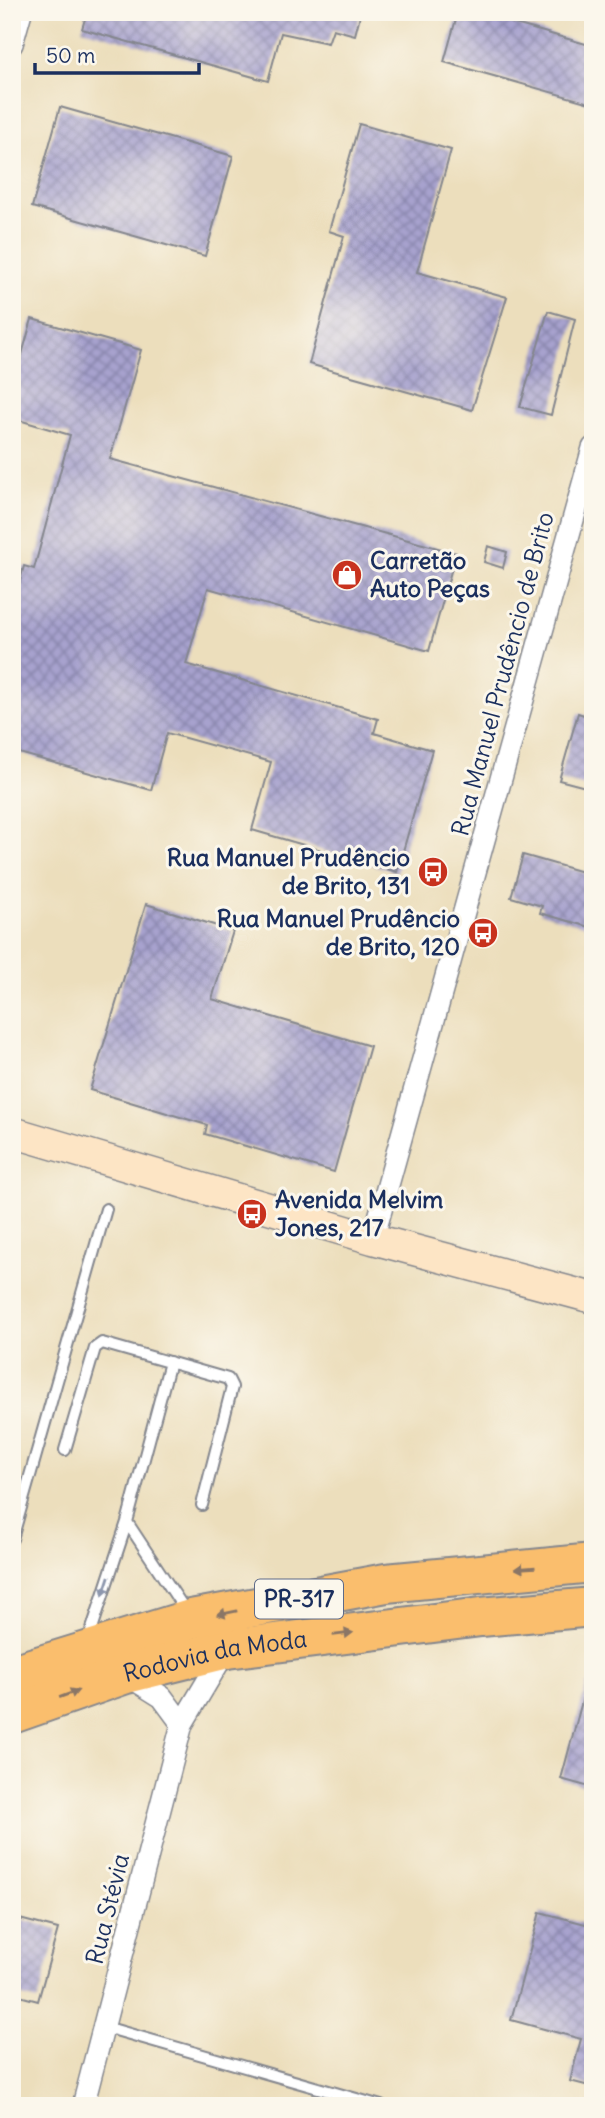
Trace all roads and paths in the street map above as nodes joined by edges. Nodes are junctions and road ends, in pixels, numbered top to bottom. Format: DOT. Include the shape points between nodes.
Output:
graph roads {
  1 [pos="21,12"];
  2 [pos="12,44"];
  3 [pos="593,448"];
  4 [pos="12,1132"];
  5 [pos="106,1209"];
  6 [pos="373,1239"];
  7 [pos="593,1298"];
  8 [pos="170,1362"];
  9 [pos="65,1450"];
  10 [pos="202,1505"];
  11 [pos="127,1522"];
  12 [pos="12,1539"];
  13 [pos="593,1563"];
  14 [pos="593,1607"];
  15 [pos="191,1619"];
  16 [pos="227,1649"];
  17 [pos="85,1651"];
  18 [pos="12,1674"];
  19 [pos="126,1674"];
  20 [pos="12,1714"];
  21 [pos="182,1724"];
  22 [pos="106,2027"];
  23 [pos="82,2106"];
  24 [pos="381,2106"];
  1 -- 2 [label="street"];
  3 -- 6 [label="street, Rua Manuel Prudêncio de Brito"];
  4 -- 6 [label="street"];
  5 -- 12 [label="lane"];
  6 -- 7 [label="street"];
  8 -- 9 [label="lane" via="102,1343 95,1348"];
  8 -- 10 [label="lane" via="228,1379 232,1387"];
  8 -- 11 [label="lane"];
  11 -- 15 [label="lane"];
  11 -- 17 [label="lane, one-way"];
  13 -- 15 [label="highway, Rodovia da Moda / PR-317, one-way" via="386,1583"];
  16 -- 14 [label="highway, Rodovia da Moda / PR-317, one-way"];
  15 -- 17 [label="highway, Rodovia da Moda / PR-317"];
  16 -- 19 [label="highway, Rodovia da Moda / PR-317"];
  16 -- 21 [label="street, Rua Stévia"];
  17 -- 18 [label="highway, Rodovia da Moda / PR-317"];
  20 -- 19 [label="highway, Rodovia da Moda / PR-317, one-way"];
  19 -- 21 [label="street" via="162,1697"];
  21 -- 22 [label="street, Rua Stévia"];
  22 -- 23 [label="street, Rua Stévia"];
  22 -- 24 [label="lane"];
}
